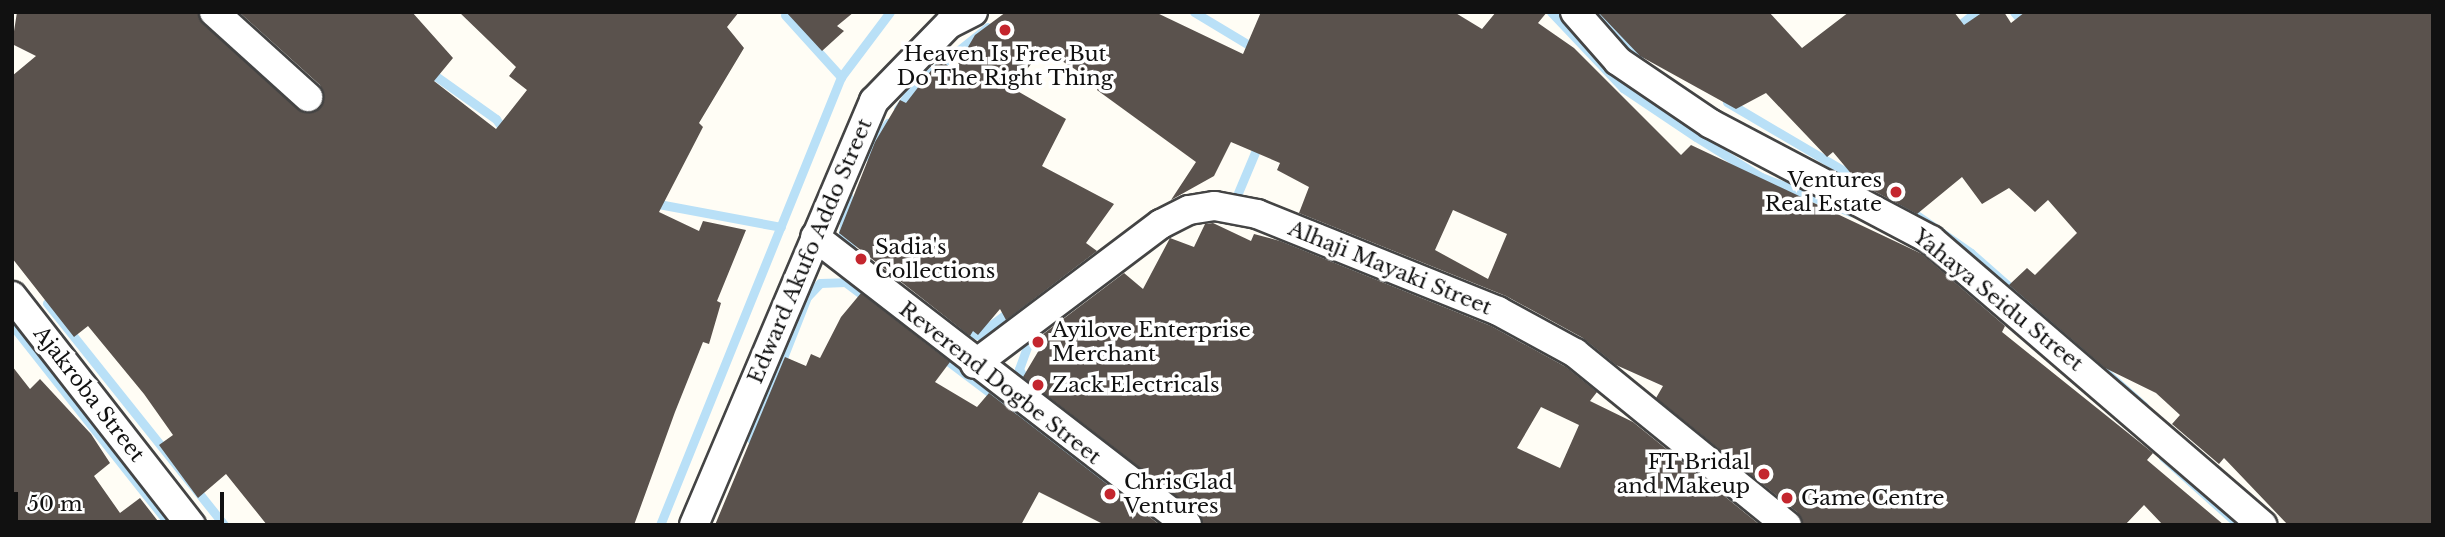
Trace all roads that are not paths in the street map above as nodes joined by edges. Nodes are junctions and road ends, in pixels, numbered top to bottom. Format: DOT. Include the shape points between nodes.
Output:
graph roads {
  1 [pos="214,12"];
  2 [pos="973,12"];
  3 [pos="1575,12"];
  4 [pos="308,97"];
  5 [pos="815,237"];
  6 [pos="12,296"];
  7 [pos="975,364"];
  8 [pos="191,525"];
  9 [pos="694,525"];
  10 [pos="1187,525"];
  11 [pos="1787,525"];
  12 [pos="2262,525"];
  1 -- 4 [label="street"];
  2 -- 5 [label="street, Edward Akufo Addo Street" via="949,23 874,101"];
  3 -- 12 [label="street, Yahaya Seidu Street" via="1618,61 1711,124 1931,240"];
  5 -- 7 [label="street, Reverend Dogbe Street"];
  5 -- 9 [label="street, Edward Akufo Addo Street"];
  6 -- 8 [label="street, Ajakroba Street"];
  7 -- 10 [label="street, Reverend Dogbe Street"];
  7 -- 11 [label="street, Alhaji Mayaki Street" via="1161,224 1189,210 1215,206 1256,214 1485,306 1555,342"];
}
